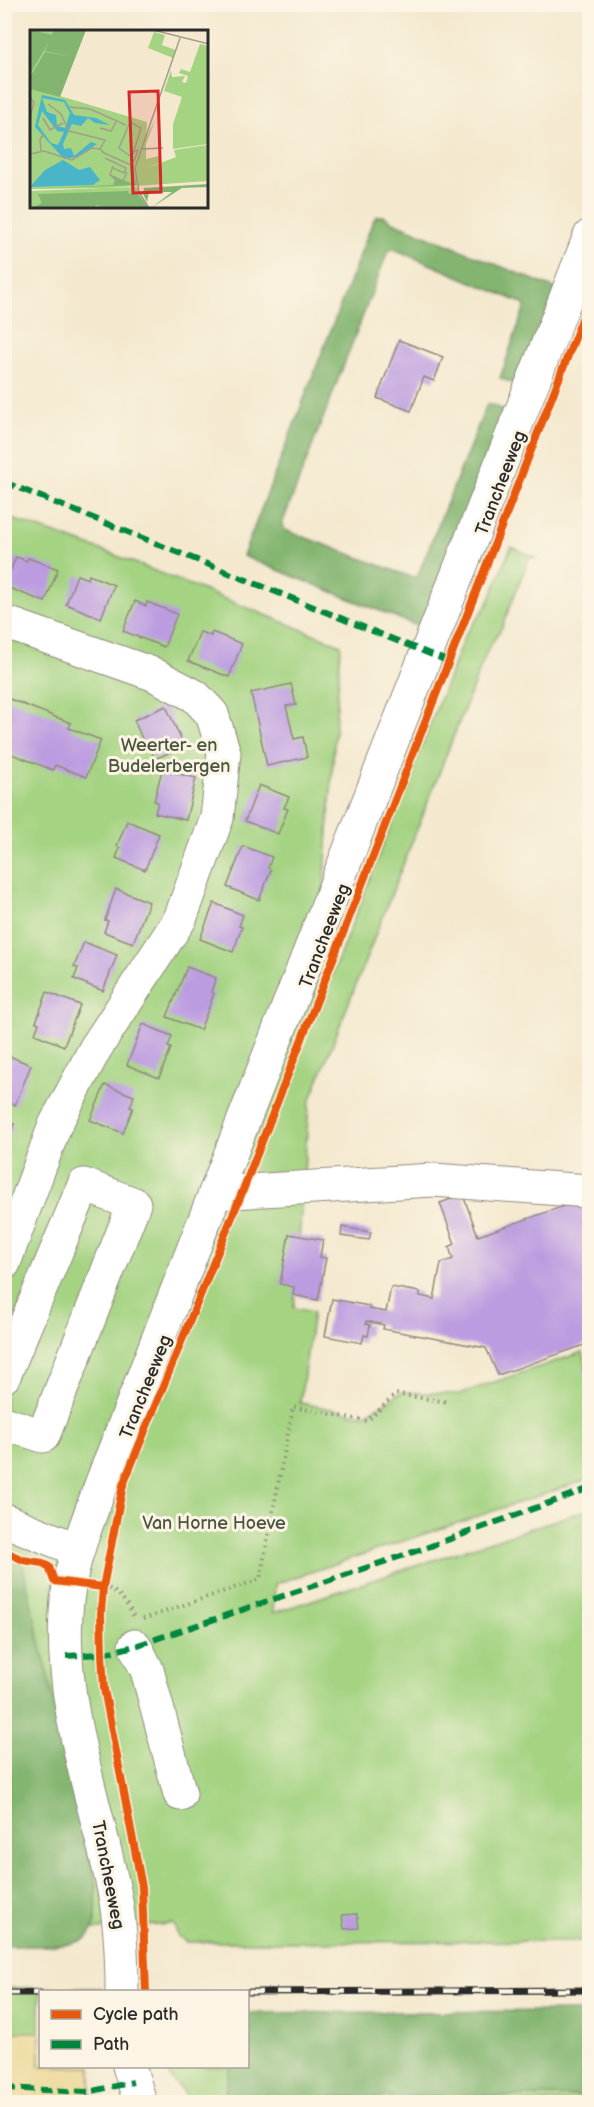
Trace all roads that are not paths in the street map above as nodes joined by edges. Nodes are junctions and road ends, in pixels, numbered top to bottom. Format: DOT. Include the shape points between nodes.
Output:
graph roads {
  1 [pos="590,236"];
  2 [pos="4,622"];
  3 [pos="590,1191"];
  4 [pos="215,1193"];
  5 [pos="4,1263"];
  6 [pos="4,1376"];
  7 [pos="4,1424"];
  8 [pos="4,1520"];
  9 [pos="78,1550"];
  10 [pos="135,1646"];
  11 [pos="180,1794"];
  12 [pos="122,1990"];
  13 [pos="129,2068"];
  14 [pos="140,2103"];
  1 -- 4 [label="street, Trancheeweg"];
  2 -- 5 [label="street" via="153,674 195,696 212,714 224,753 217,818 180,919 95,1048 55,1125"];
  3 -- 4 [label="street" via="433,1180"];
  4 -- 9 [label="street, Trancheeweg"];
  6 -- 7 [label="street" via="84,1185 134,1204 43,1436"];
  8 -- 9 [label="street"];
  9 -- 12 [label="street, Trancheeweg" via="66,1612 68,1694 115,1894"];
  10 -- 11 [label="street" via="147,1670"];
  13 -- 14 [label="street"];
}
